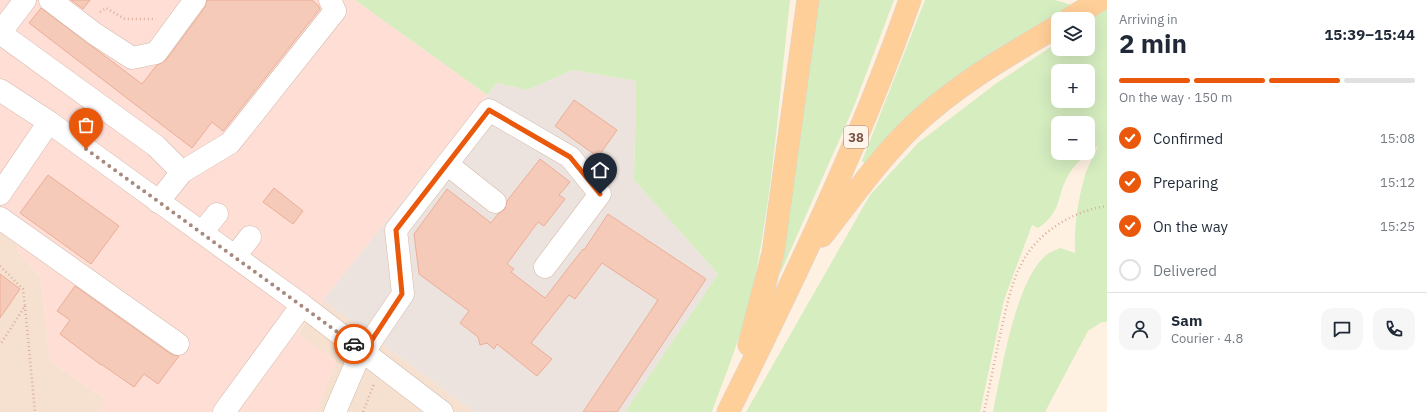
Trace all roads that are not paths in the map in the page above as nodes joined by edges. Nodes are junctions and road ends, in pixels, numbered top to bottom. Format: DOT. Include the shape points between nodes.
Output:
graph roads {
  1 [pos="25,0"];
  2 [pos="50,0"];
  3 [pos="195,0"];
  4 [pos="330,0"];
  5 [pos="808,0"];
  6 [pos="910,0"];
  7 [pos="1100,0"];
  8 [pos="1080,12"];
  9 [pos="1051,30"];
  10 [pos="0,90"];
  11 [pos="49,122"];
  12 [pos="447,164"];
  13 [pos="182,172"];
  14 [pos="0,194"];
  15 [pos="158,202"];
  16 [pos="495,202"];
  17 [pos="217,214"];
  18 [pos="0,218"];
  19 [pos="202,232"];
  20 [pos="250,236"];
  21 [pos="235,256"];
  22 [pos="545,267"];
  23 [pos="796,270"];
  24 [pos="302,305"];
  25 [pos="178,344"];
  26 [pos="364,352"];
  27 [pos="224,412"];
  28 [pos="335,412"];
  29 [pos="442,412"];
  30 [pos="726,412"];
  1 -- 13 [label="street" via="0,33 156,146"];
  2 -- 3 [label="street" via="132,58 156,53"];
  4 -- 13 [label="street" via="335,11 230,143"];
  5 -- 30 [label="main road" via="773,253 749,344"];
  6 -- 23 [label="main road, 38" via="827,204"];
  7 -- 8 [label="main road"];
  9 -- 23 [label="main road" via="978,75 913,126 879,164"];
  10 -- 11 [label="street"];
  11 -- 14 [label="street"];
  11 -- 15 [label="street"];
  12 -- 16 [label="street"];
  12 -- 22 [label="street" via="489,110 570,157 600,194"];
  12 -- 26 [label="street" via="396,230 402,294"];
  13 -- 15 [label="street"];
  15 -- 19 [label="street"];
  17 -- 19 [label="street"];
  18 -- 25 [label="street"];
  19 -- 21 [label="street"];
  20 -- 21 [label="street"];
  21 -- 24 [label="street"];
  23 -- 30 [label="main road, 38"];
  24 -- 26 [label="street"];
  24 -- 27 [label="street"];
  26 -- 28 [label="street" via="353,370"];
  26 -- 29 [label="street"];
}
